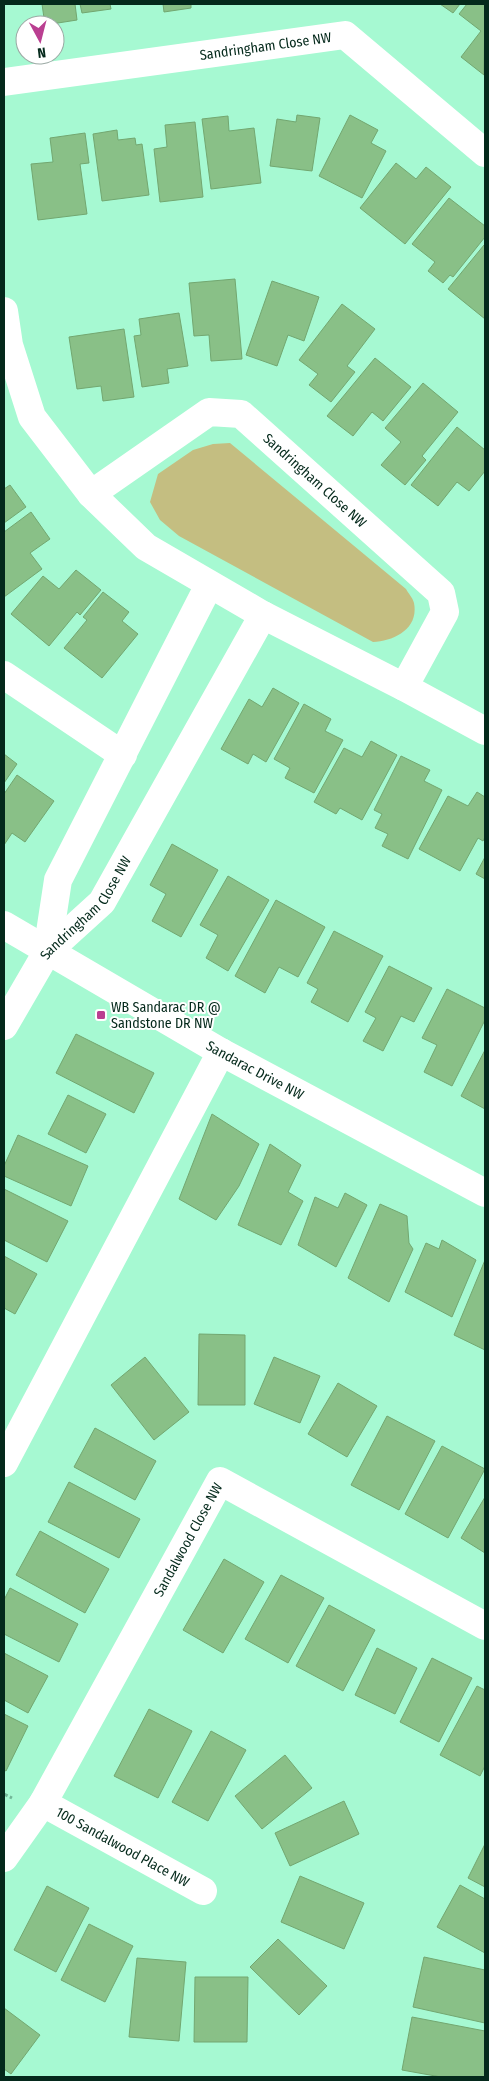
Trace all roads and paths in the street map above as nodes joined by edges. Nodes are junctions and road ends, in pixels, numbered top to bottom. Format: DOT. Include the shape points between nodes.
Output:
graph roads {
  1 [pos="4,82"];
  2 [pos="485,152"];
  3 [pos="4,311"];
  4 [pos="91,494"];
  5 [pos="209,585"];
  6 [pos="263,615"];
  7 [pos="4,675"];
  8 [pos="404,687"];
  9 [pos="485,731"];
  10 [pos="124,755"];
  11 [pos="4,925"];
  12 [pos="47,952"];
  13 [pos="4,1026"];
  14 [pos="221,1052"];
  15 [pos="485,1193"];
  16 [pos="4,1463"];
  17 [pos="485,1626"];
  18 [pos="43,1803"];
  19 [pos="4,1858"];
  20 [pos="203,1891"];
  1 -- 2 [label="street, Sandringham Close NW" via="345,35"];
  3 -- 4 [label="street" via="9,345 32,416"];
  4 -- 5 [label="street" via="146,547"];
  4 -- 8 [label="street, Sandringham Close NW" via="209,412 241,414 441,593 445,612"];
  5 -- 6 [label="street"];
  5 -- 10 [label="street, Sandringham Close NW"];
  6 -- 8 [label="street"];
  6 -- 12 [label="street, Sandringham Close NW" via="102,902"];
  7 -- 10 [label="street"];
  8 -- 9 [label="street"];
  10 -- 12 [label="street, Sandringham Close NW" via="58,880"];
  11 -- 12 [label="street, Sandarac Drive NW"];
  12 -- 13 [label="street"];
  12 -- 14 [label="street, Sandarac Drive NW"];
  14 -- 15 [label="street, Sandarac Drive NW"];
  14 -- 16 [label="street"];
  17 -- 18 [label="street, Sandalwood Close NW" via="220,1481"];
  18 -- 19 [label="street, Sandalwood Close NW"];
  18 -- 20 [label="street, 100 Sandalwood Place NW"];
}
